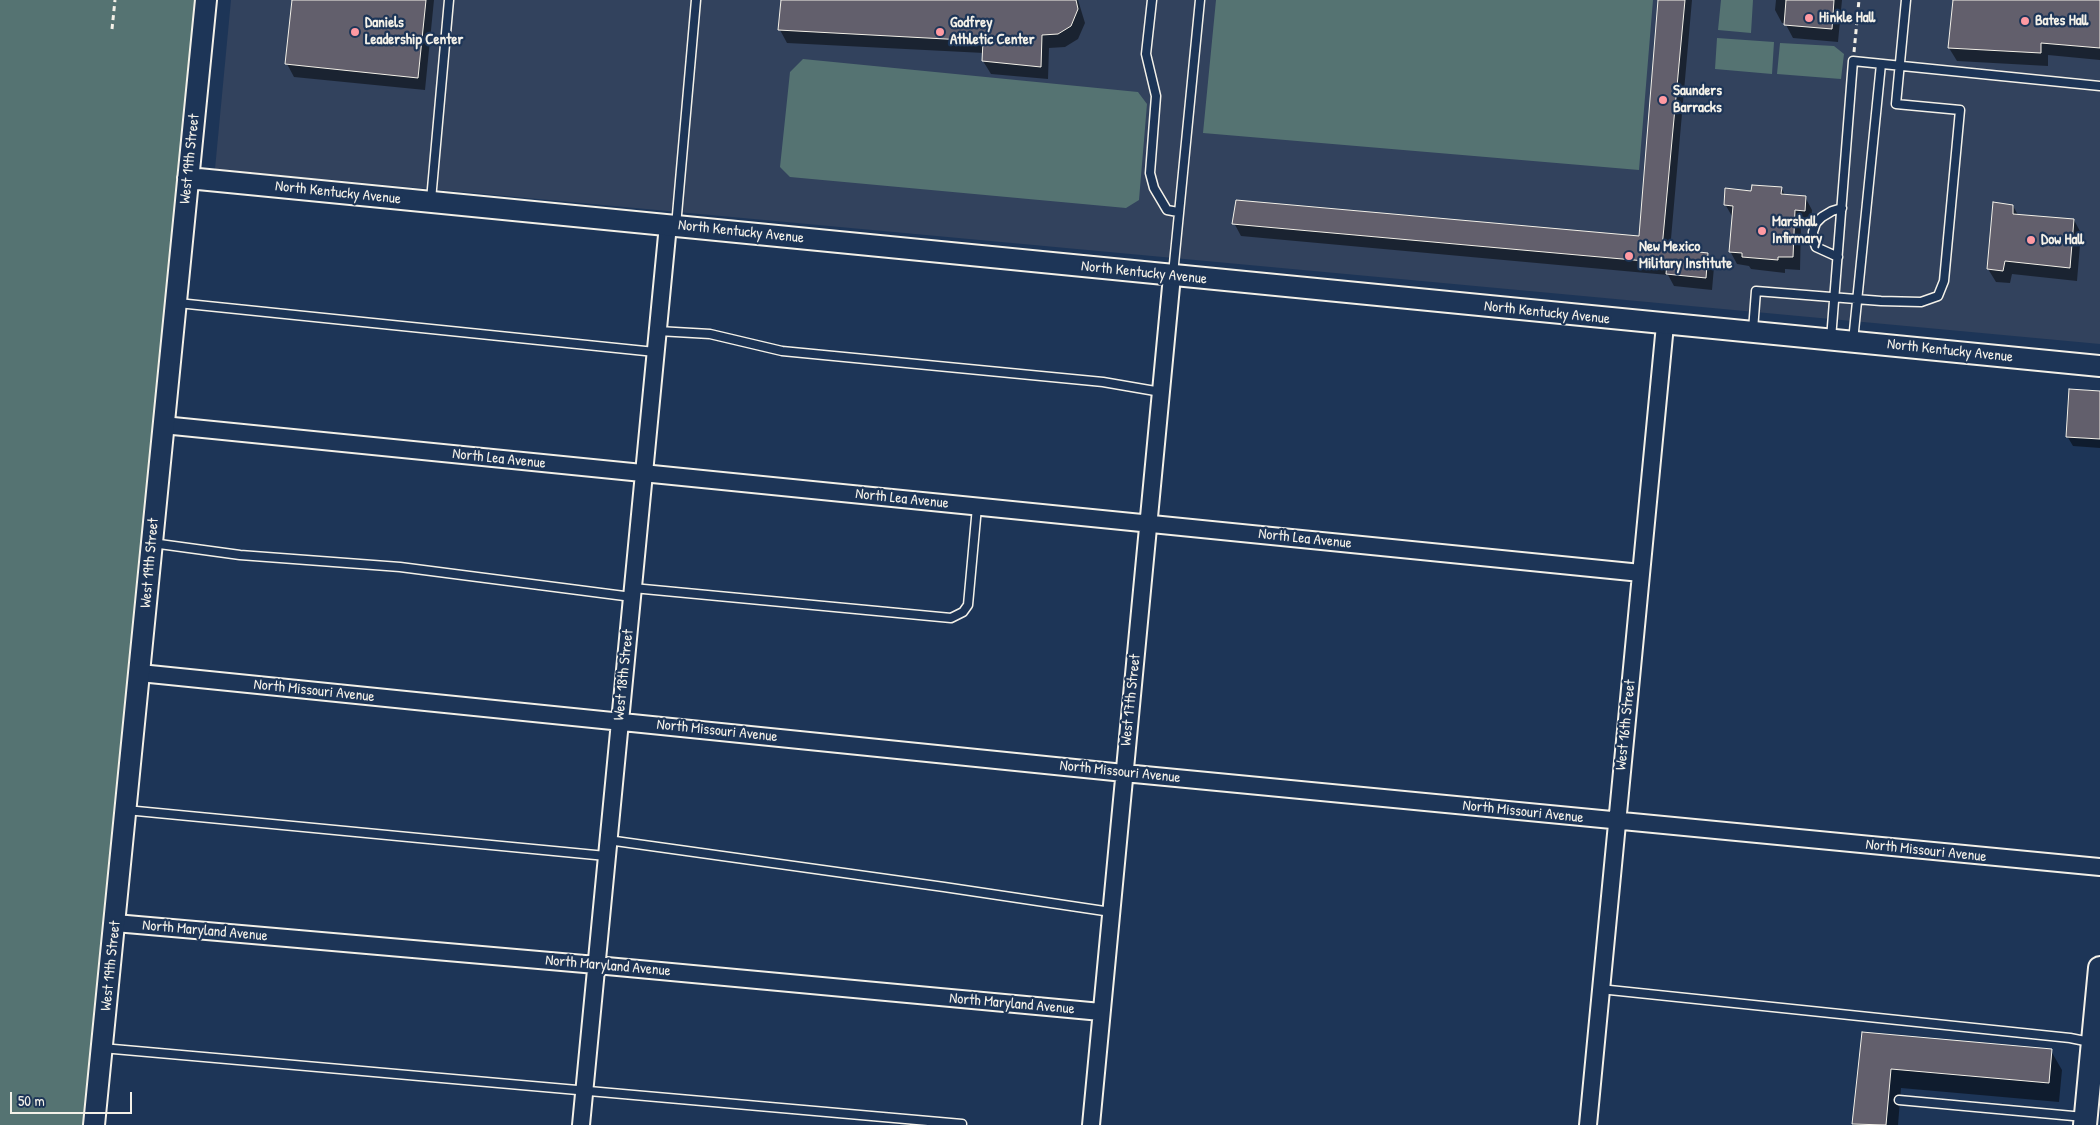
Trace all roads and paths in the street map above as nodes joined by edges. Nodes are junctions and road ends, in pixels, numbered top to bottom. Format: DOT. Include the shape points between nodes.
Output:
graph roads {
  1 [pos="115,0"];
  2 [pos="206,0"];
  3 [pos="450,0"];
  4 [pos="696,0"];
  5 [pos="1152,0"];
  6 [pos="1200,0"];
  7 [pos="1859,0"];
  8 [pos="1906,0"];
  9 [pos="112,28"];
  10 [pos="1853,61"];
  11 [pos="1881,64"];
  12 [pos="1900,66"];
  13 [pos="2100,86"];
  14 [pos="188,178"];
  15 [pos="431,202"];
  16 [pos="1842,208"];
  17 [pos="1178,212"];
  18 [pos="672,225"];
  19 [pos="1838,257"];
  20 [pos="1172,276"];
  21 [pos="1835,297"];
  22 [pos="1857,299"];
  23 [pos="176,302"];
  24 [pos="1665,325"];
  25 [pos="658,331"];
  26 [pos="1752,332"];
  27 [pos="1831,339"];
  28 [pos="1853,341"];
  29 [pos="656,352"];
  30 [pos="2100,366"];
  31 [pos="1161,392"];
  32 [pos="164,425"];
  33 [pos="644,474"];
  34 [pos="977,507"];
  35 [pos="1149,524"];
  36 [pos="152,543"];
  37 [pos="1641,572"];
  38 [pos="632,593"];
  39 [pos="140,673"];
  40 [pos="620,722"];
  41 [pos="1124,773"];
  42 [pos="126,810"];
  43 [pos="1617,821"];
  44 [pos="607,848"];
  45 [pos="2100,868"];
  46 [pos="1111,912"];
  47 [pos="115,923"];
  48 [pos="596,965"];
  49 [pos="2100,968"];
  50 [pos="1600,989"];
  51 [pos="1101,1012"];
  52 [pos="2096,1043"];
  53 [pos="102,1048"];
  54 [pos="584,1092"];
  55 [pos="1899,1100"];
  56 [pos="2085,1121"];
  57 [pos="962,1124"];
  58 [pos="94,1125"];
  59 [pos="581,1125"];
  60 [pos="1091,1125"];
  61 [pos="1588,1125"];
  1 -- 9 [label="path"];
  2 -- 14 [label="street, West 19th Street"];
  3 -- 15 [label="lane"];
  4 -- 18 [label="lane"];
  5 -- 17 [label="lane" via="1146,54 1156,96 1150,174 1167,210"];
  6 -- 17 [label="lane"];
  7 -- 10 [label="path"];
  8 -- 12 [label="lane"];
  10 -- 11 [label="lane"];
  10 -- 16 [label="lane"];
  11 -- 12 [label="lane"];
  11 -- 22 [label="lane"];
  12 -- 13 [label="lane"];
  12 -- 22 [label="lane" via="1896,104 1960,110 1944,281 1938,296 1921,302"];
  14 -- 15 [label="street, North Kentucky Avenue"];
  14 -- 23 [label="street, West 19th Street"];
  15 -- 18 [label="street, North Kentucky Avenue"];
  16 -- 19 [label="lane"];
  16 -- 19 [label="lane" via="1822,217 1813,232 1816,247"];
  17 -- 20 [label="lane"];
  18 -- 20 [label="street, North Kentucky Avenue"];
  18 -- 25 [label="street, West 18th Street"];
  19 -- 21 [label="lane"];
  20 -- 24 [label="street, North Kentucky Avenue"];
  20 -- 31 [label="street, West 17th Street"];
  21 -- 22 [label="lane"];
  21 -- 26 [label="lane" via="1756,291"];
  21 -- 27 [label="lane"];
  22 -- 28 [label="lane"];
  23 -- 29 [label="lane"];
  23 -- 32 [label="street, West 19th Street"];
  24 -- 26 [label="street, North Kentucky Avenue"];
  24 -- 37 [label="street, West 16th Street"];
  25 -- 29 [label="street, West 18th Street"];
  25 -- 31 [label="lane" via="710,334 782,351 1103,382"];
  26 -- 27 [label="street, North Kentucky Avenue"];
  27 -- 28 [label="street, North Kentucky Avenue"];
  28 -- 30 [label="street, North Kentucky Avenue"];
  29 -- 33 [label="street, West 18th Street"];
  31 -- 35 [label="street, West 17th Street"];
  32 -- 33 [label="street, North Lea Avenue"];
  32 -- 36 [label="street, West 19th Street"];
  33 -- 34 [label="street, North Lea Avenue"];
  33 -- 38 [label="street, West 18th Street"];
  34 -- 35 [label="street, North Lea Avenue"];
  34 -- 38 [label="lane" via="968,605 963,612 951,618"];
  35 -- 37 [label="street, North Lea Avenue"];
  35 -- 41 [label="street, West 17th Street"];
  36 -- 38 [label="lane" via="240,555 290,557"];
  36 -- 39 [label="street, West 19th Street"];
  37 -- 43 [label="street, West 16th Street"];
  38 -- 40 [label="street, West 18th Street"];
  39 -- 40 [label="street, North Missouri Avenue"];
  39 -- 42 [label="street, West 19th Street"];
  40 -- 41 [label="street, North Missouri Avenue"];
  40 -- 44 [label="street, West 18th Street"];
  41 -- 43 [label="street, North Missouri Avenue"];
  41 -- 46 [label="street, West 17th Street"];
  42 -- 44 [label="lane"];
  42 -- 47 [label="street, West 19th Street"];
  43 -- 45 [label="street, North Missouri Avenue"];
  43 -- 50 [label="street, West 16th Street"];
  44 -- 46 [label="lane" via="935,885"];
  44 -- 48 [label="street, West 18th Street"];
  46 -- 51 [label="street, West 17th Street"];
  47 -- 48 [label="street, North Maryland Avenue"];
  47 -- 53 [label="street, West 19th Street"];
  48 -- 51 [label="street, North Maryland Avenue"];
  48 -- 54 [label="street, West 18th Street"];
  49 -- 52 [label="main road"];
  50 -- 52 [label="lane"];
  50 -- 61 [label="street, West 16th Street"];
  51 -- 60 [label="street, West 17th Street"];
  52 -- 56 [label="main road"];
  53 -- 54 [label="lane"];
  53 -- 58 [label="street, West 19th Street"];
  54 -- 57 [label="lane"];
  54 -- 59 [label="street, West 18th Street"];
  55 -- 56 [label="lane"];
}
